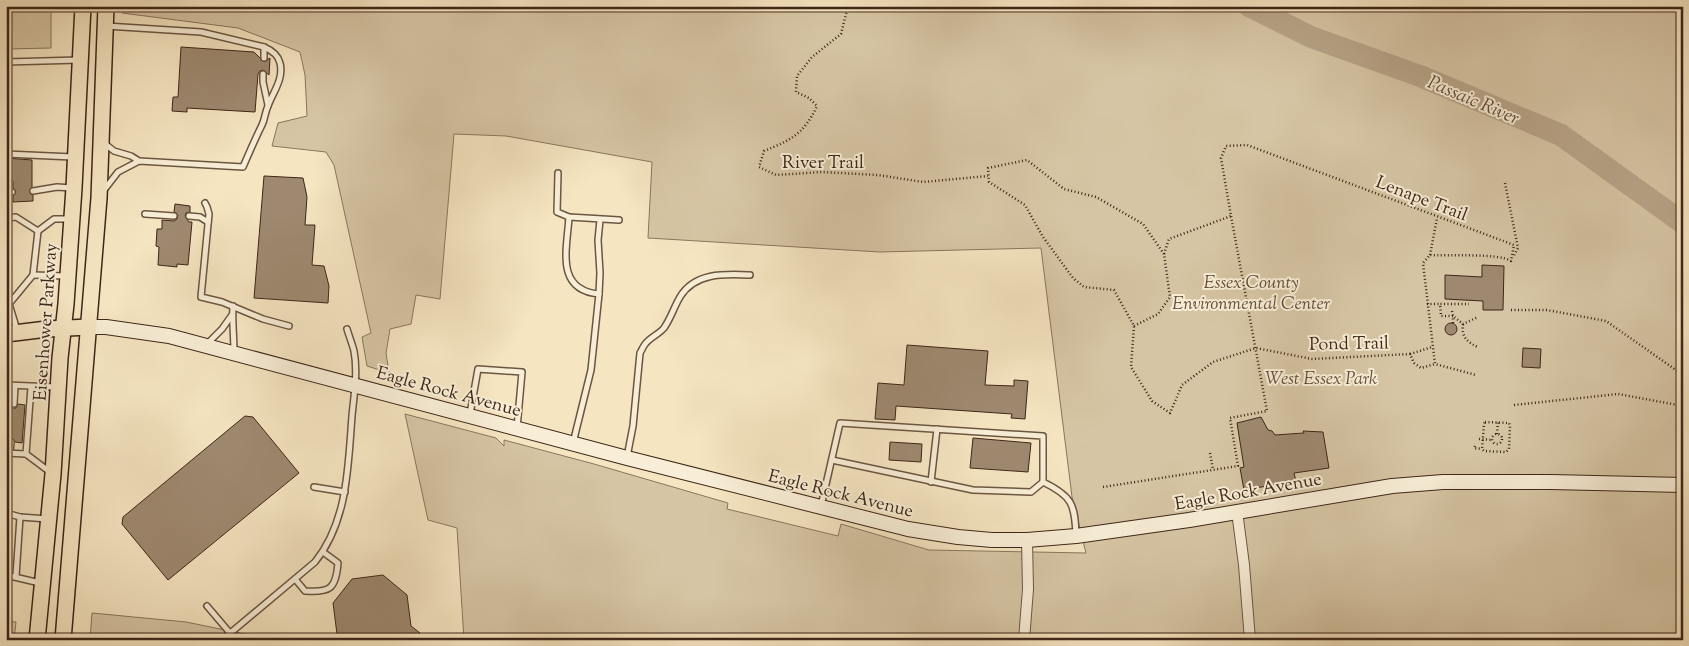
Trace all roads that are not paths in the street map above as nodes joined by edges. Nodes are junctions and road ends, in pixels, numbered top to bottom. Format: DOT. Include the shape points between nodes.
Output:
graph roads {
  1 [pos="83,6"];
  2 [pos="106,6"];
  3 [pos="106,26"];
  4 [pos="264,47"];
  5 [pos="264,58"];
  6 [pos="80,60"];
  7 [pos="6,62"];
  8 [pos="263,74"];
  9 [pos="268,105"];
  10 [pos="101,141"];
  11 [pos="6,154"];
  12 [pos="76,157"];
  13 [pos="139,160"];
  14 [pos="558,173"];
  15 [pos="74,188"];
  16 [pos="33,191"];
  17 [pos="99,198"];
  18 [pos="205,203"];
  19 [pos="145,214"];
  20 [pos="174,216"];
  21 [pos="189,216"];
  22 [pos="569,217"];
  23 [pos="6,218"];
  24 [pos="72,219"];
  25 [pos="600,220"];
  26 [pos="619,220"];
  27 [pos="208,222"];
  28 [pos="38,231"];
  29 [pos="34,275"];
  30 [pos="750,275"];
  31 [pos="68,276"];
  32 [pos="599,294"];
  33 [pos="8,305"];
  34 [pos="233,306"];
  35 [pos="232,316"];
  36 [pos="289,326"];
  37 [pos="89,327"];
  38 [pos="63,328"];
  39 [pos="347,328"];
  40 [pos="12,334"];
  41 [pos="206,345"];
  42 [pos="234,352"];
  43 [pos="6,385"];
  44 [pos="15,386"];
  45 [pos="355,386"];
  46 [pos="31,387"];
  47 [pos="59,387"];
  48 [pos="14,404"];
  49 [pos="470,416"];
  50 [pos="517,428"];
  51 [pos="937,429"];
  52 [pos="11,442"];
  53 [pos="573,443"];
  54 [pos="8,453"];
  55 [pos="26,454"];
  56 [pos="627,458"];
  57 [pos="832,460"];
  58 [pos="53,474"];
  59 [pos="931,482"];
  60 [pos="1043,482"];
  61 [pos="1683,485"];
  62 [pos="314,487"];
  63 [pos="345,492"];
  64 [pos="821,507"];
  65 [pos="1237,511"];
  66 [pos="6,513"];
  67 [pos="20,517"];
  68 [pos="48,519"];
  69 [pos="1076,536"];
  70 [pos="1026,540"];
  71 [pos="323,552"];
  72 [pos="6,575"];
  73 [pos="16,576"];
  74 [pos="295,579"];
  75 [pos="42,584"];
  76 [pos="207,606"];
  77 [pos="230,632"];
  78 [pos="37,638"];
  79 [pos="63,638"];
  80 [pos="222,640"];
  81 [pos="1024,640"];
  82 [pos="1250,640"];
  1 -- 6 [label="main road, Eisenhower Parkway"];
  2 -- 3 [label="main road"];
  3 -- 4 [label="lane" via="201,32"];
  3 -- 10 [label="main road"];
  4 -- 5 [label="lane"];
  4 -- 9 [label="lane" via="272,51 280,63 278,86"];
  6 -- 7 [label="lane"];
  6 -- 12 [label="main road, Eisenhower Parkway"];
  8 -- 9 [label="lane"];
  9 -- 13 [label="lane" via="243,167"];
  10 -- 13 [label="lane" via="114,151"];
  10 -- 17 [label="main road"];
  11 -- 12 [label="lane"];
  12 -- 15 [label="main road, Eisenhower Parkway"];
  13 -- 17 [label="lane" via="118,172"];
  14 -- 22 [label="lane" via="557,212"];
  15 -- 16 [label="lane"];
  15 -- 24 [label="main road, Eisenhower Parkway"];
  17 -- 37 [label="main road"];
  18 -- 27 [label="lane"];
  19 -- 20 [label="lane"];
  21 -- 27 [label="lane"];
  22 -- 25 [label="lane"];
  22 -- 32 [label="lane" via="567,272 576,286"];
  23 -- 28 [label="lane" via="16,217"];
  24 -- 28 [label="lane" via="54,219"];
  24 -- 31 [label="main road, Eisenhower Parkway"];
  25 -- 26 [label="lane"];
  25 -- 32 [label="lane"];
  27 -- 34 [label="lane" via="201,297"];
  28 -- 29 [label="lane"];
  29 -- 31 [label="lane"];
  29 -- 33 [label="lane"];
  30 -- 56 [label="lane" via="715,274 688,286 663,330 646,342 640,353"];
  31 -- 38 [label="main road, Eisenhower Parkway"];
  32 -- 53 [label="lane" via="591,370"];
  33 -- 40 [label="lane"];
  34 -- 35 [label="lane"];
  34 -- 36 [label="lane"];
  35 -- 41 [label="lane"];
  35 -- 42 [label="lane"];
  37 -- 38 [label="main road, Eagle Rock Avenue"];
  37 -- 41 [label="main road, Eagle Rock Avenue" via="169,336"];
  37 -- 79 [label="main road"];
  38 -- 40 [label="main road, Eagle Rock Avenue"];
  38 -- 47 [label="main road, Eisenhower Parkway"];
  39 -- 45 [label="lane" via="354,351"];
  41 -- 42 [label="main road, Eagle Rock Avenue"];
  42 -- 45 [label="main road, Eagle Rock Avenue"];
  43 -- 44 [label="lane"];
  44 -- 46 [label="lane"];
  44 -- 48 [label="lane"];
  45 -- 49 [label="main road, Eagle Rock Avenue"];
  45 -- 63 [label="lane"];
  46 -- 47 [label="lane"];
  46 -- 55 [label="lane"];
  47 -- 58 [label="main road, Eisenhower Parkway"];
  49 -- 50 [label="main road, Eagle Rock Avenue"];
  49 -- 50 [label="lane" via="478,369 522,372"];
  50 -- 53 [label="main road, Eagle Rock Avenue"];
  51 -- 57 [label="lane" via="840,423"];
  51 -- 59 [label="lane"];
  51 -- 60 [label="lane" via="1043,436"];
  52 -- 54 [label="lane"];
  53 -- 56 [label="main road, Eagle Rock Avenue"];
  54 -- 55 [label="lane"];
  55 -- 58 [label="lane"];
  56 -- 64 [label="main road, Eagle Rock Avenue"];
  57 -- 59 [label="lane"];
  57 -- 64 [label="lane"];
  58 -- 68 [label="main road, Eisenhower Parkway"];
  59 -- 60 [label="lane" via="973,490 1031,492"];
  60 -- 69 [label="lane" via="1068,498 1075,518"];
  61 -- 65 [label="main road, Eagle Rock Avenue" via="1443,482 1392,486"];
  62 -- 63 [label="lane"];
  63 -- 71 [label="lane"];
  64 -- 70 [label="main road, Eagle Rock Avenue" via="934,534"];
  65 -- 69 [label="main road, Eagle Rock Avenue"];
  65 -- 82 [label="street"];
  66 -- 67 [label="lane"];
  67 -- 68 [label="lane"];
  67 -- 73 [label="lane"];
  68 -- 75 [label="main road, Eisenhower Parkway"];
  69 -- 70 [label="main road, Eagle Rock Avenue"];
  70 -- 81 [label="street" via="1028,589"];
  71 -- 74 [label="lane"];
  71 -- 74 [label="lane" via="338,563 333,586 321,592 305,591"];
  72 -- 73 [label="lane"];
  73 -- 75 [label="lane"];
  74 -- 77 [label="lane"];
  75 -- 78 [label="main road, Eisenhower Parkway"];
  76 -- 77 [label="lane"];
  77 -- 80 [label="lane"];
}
